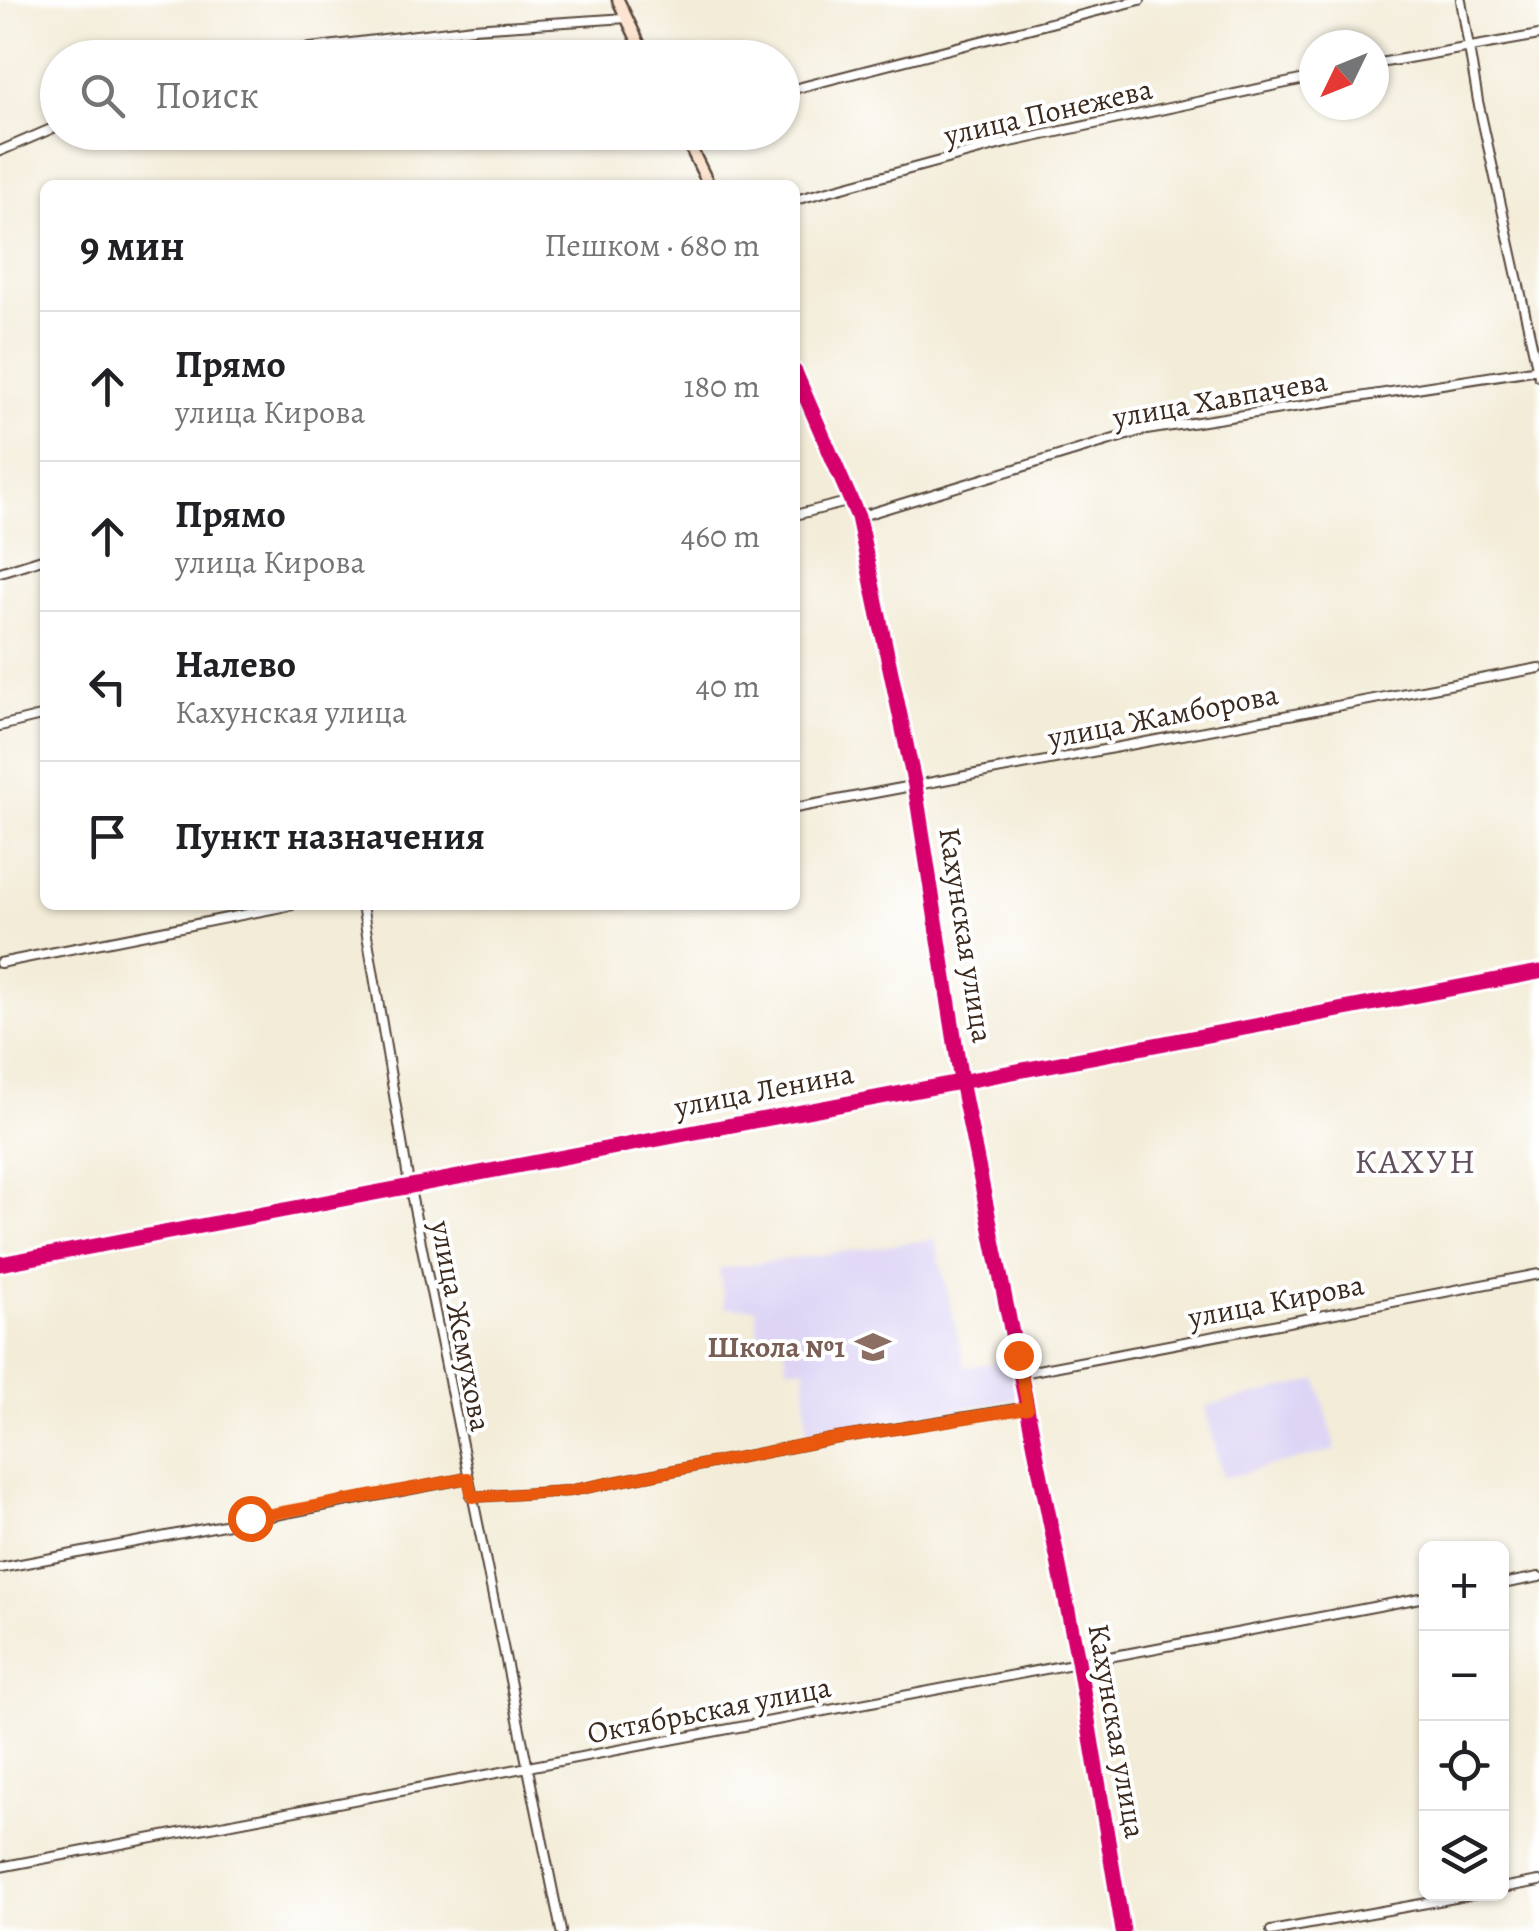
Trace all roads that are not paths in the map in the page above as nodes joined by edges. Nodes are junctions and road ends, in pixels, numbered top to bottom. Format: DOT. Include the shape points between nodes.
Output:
graph roads {
  1 [pos="618,0"];
  2 [pos="1140,0"];
  3 [pos="1462,0"];
  4 [pos="627,18"];
  5 [pos="1539,34"];
  6 [pos="375,40"];
  7 [pos="637,40"];
  8 [pos="1469,44"];
  9 [pos="1389,61"];
  10 [pos="1299,80"];
  11 [pos="800,87"];
  12 [pos="40,134"];
  13 [pos="693,150"];
  14 [pos="0,152"];
  15 [pos="708,180"];
  16 [pos="800,199"];
  17 [pos="1539,371"];
  18 [pos="800,383"];
  19 [pos="851,500"];
  20 [pos="800,514"];
  21 [pos="858,517"];
  22 [pos="40,560"];
  23 [pos="0,572"];
  24 [pos="1539,668"];
  25 [pos="40,716"];
  26 [pos="0,726"];
  27 [pos="914,786"];
  28 [pos="800,807"];
  29 [pos="267,910"];
  30 [pos="363,910"];
  31 [pos="0,963"];
  32 [pos="1539,972"];
  33 [pos="962,1081"];
  34 [pos="409,1184"];
  35 [pos="0,1264"];
  36 [pos="1539,1274"];
  37 [pos="1022,1373"];
  38 [pos="1028,1408"];
  39 [pos="468,1478"];
  40 [pos="472,1497"];
  41 [pos="0,1568"];
  42 [pos="1539,1577"];
  43 [pos="1509,1583"];
  44 [pos="1419,1598"];
  45 [pos="1078,1660"];
  46 [pos="527,1767"];
  47 [pos="0,1867"];
  48 [pos="1539,1880"];
  49 [pos="1509,1886"];
  50 [pos="1439,1901"];
  51 [pos="561,1931"];
  52 [pos="1124,1931"];
  53 [pos="1270,1931"];
  1 -- 4 [label="street"];
  2 -- 11 [label="street"];
  3 -- 8 [label="street"];
  4 -- 6 [label="street"];
  4 -- 7 [label="street"];
  5 -- 8 [label="street"];
  8 -- 9 [label="street"];
  8 -- 17 [label="street"];
  10 -- 16 [label="street, улица Понежева" via="1006,143"];
  12 -- 14 [label="street"];
  13 -- 15 [label="street"];
  17 -- 21 [label="street, улица Хавпачева" via="1140,431"];
  18 -- 19 [label="street, Кахунская улица"];
  19 -- 20 [label="street"];
  19 -- 21 [label="street, Кахунская улица"];
  21 -- 27 [label="street, Кахунская улица"];
  22 -- 23 [label="street"];
  24 -- 27 [label="street, улица Жамборова"];
  25 -- 26 [label="street"];
  27 -- 28 [label="street, улица Жамборова"];
  27 -- 33 [label="street, Кахунская улица"];
  29 -- 31 [label="street"];
  30 -- 34 [label="street, улица Жемухова"];
  32 -- 33 [label="street, улица Ленина"];
  33 -- 34 [label="street, улица Ленина"];
  33 -- 37 [label="street, Кахунская улица"];
  34 -- 35 [label="street, улица Ленина"];
  34 -- 39 [label="street, улица Жемухова"];
  36 -- 37 [label="street, улица Кирова"];
  37 -- 38 [label="street, Кахунская улица"];
  38 -- 40 [label="street" via="569,1491"];
  38 -- 45 [label="street, Кахунская улица"];
  39 -- 40 [label="street, улица Жемухова"];
  39 -- 41 [label="street"];
  40 -- 46 [label="street, улица Жемухова"];
  42 -- 43 [label="street"];
  44 -- 45 [label="street, Октябрьская улица"];
  45 -- 46 [label="street, Октябрьская улица"];
  45 -- 52 [label="street, Кахунская улица"];
  46 -- 47 [label="street, Октябрьская улица"];
  46 -- 51 [label="street, улица Жемухова"];
  48 -- 49 [label="street"];
  50 -- 53 [label="street"];
}
